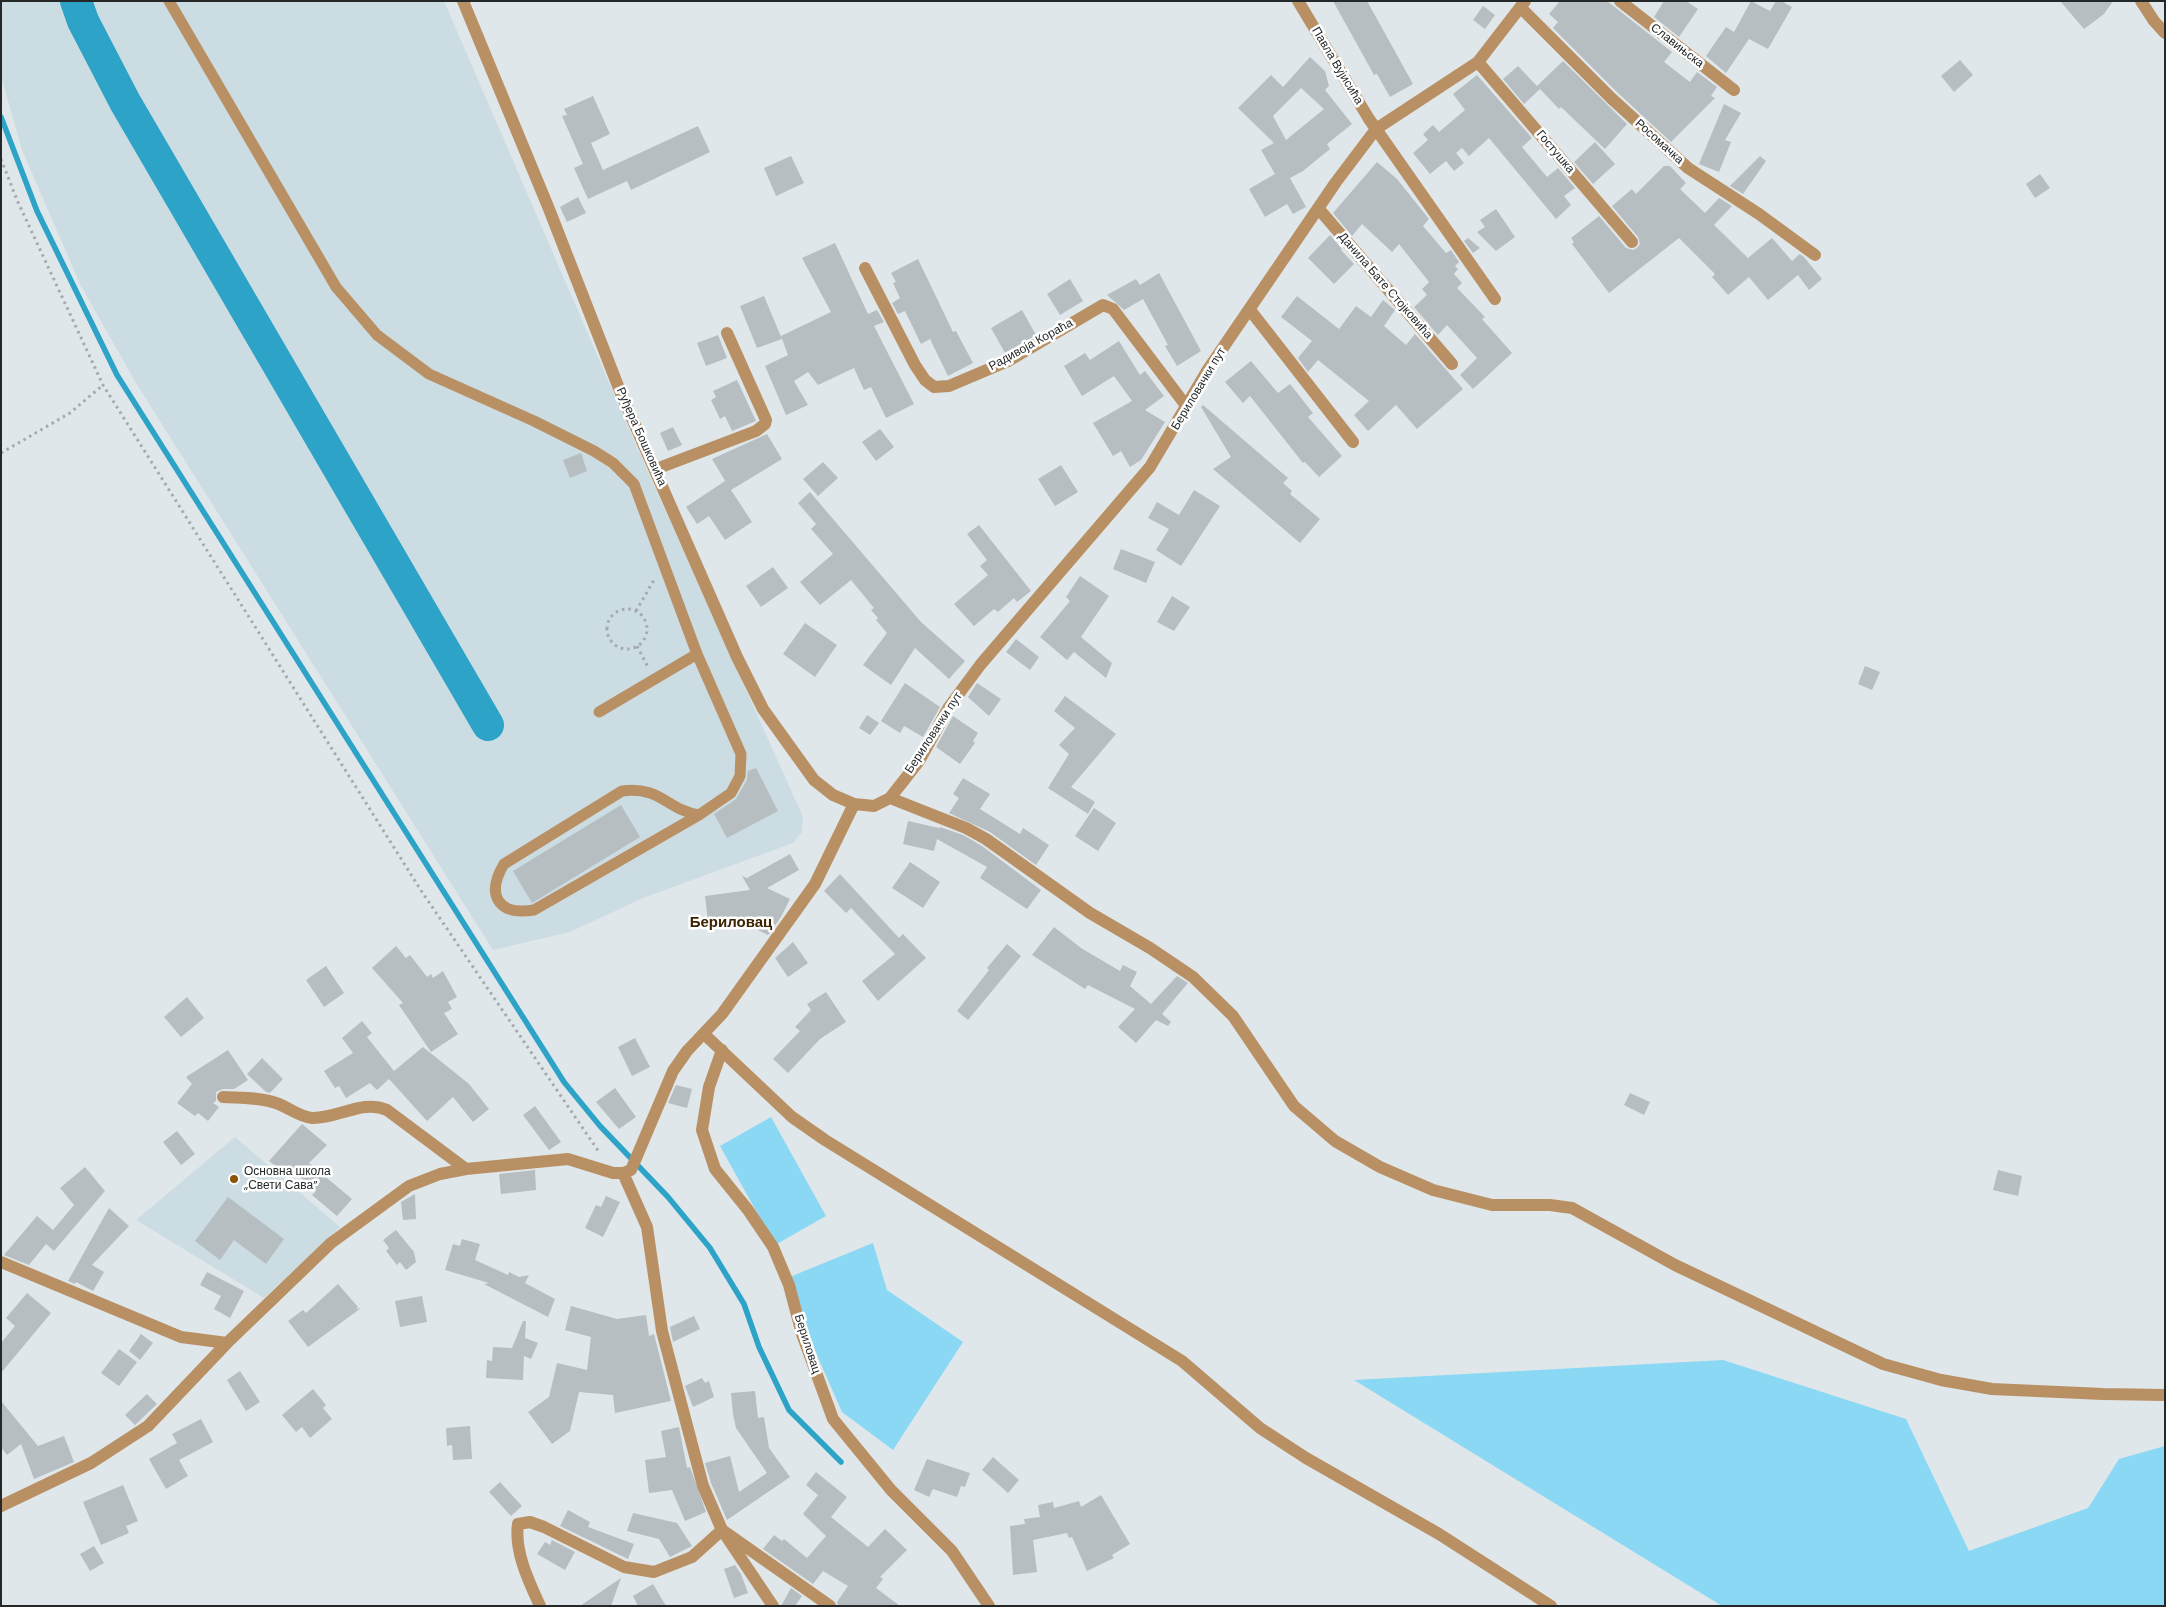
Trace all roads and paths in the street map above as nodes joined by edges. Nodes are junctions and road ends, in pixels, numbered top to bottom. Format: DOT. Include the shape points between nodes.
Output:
graph roads {
  1 [pos="169,1"];
  2 [pos="463,1"];
  3 [pos="1298,1"];
  4 [pos="1620,1"];
  5 [pos="2141,1"];
  6 [pos="1523,5"];
  7 [pos="2165,32"];
  8 [pos="1478,62"];
  9 [pos="1734,90"];
  10 [pos="1376,129"];
  11 [pos="1,159"];
  12 [pos="1318,208"];
  13 [pos="1632,242"];
  14 [pos="1815,255"];
  15 [pos="865,268"];
  16 [pos="1495,299"];
  17 [pos="1250,310"];
  18 [pos="727,333"];
  19 [pos="1452,364"];
  20 [pos="103,385"];
  21 [pos="1187,407"];
  22 [pos="1353,442"];
  23 [pos="1,454"];
  24 [pos="656,469"];
  25 [pos="663,564"];
  26 [pos="636,611"];
  27 [pos="637,646"];
  28 [pos="697,654"];
  29 [pos="654,680"];
  30 [pos="599,712"];
  31 [pos="890,798"];
  32 [pos="854,804"];
  33 [pos="699,816"];
  34 [pos="704,1034"];
  35 [pos="722,1050"];
  36 [pos="222,1097"];
  37 [pos="466,1169"];
  38 [pos="622,1172"];
  39 [pos="1,1262"];
  40 [pos="227,1343"];
  41 [pos="2165,1395"];
  42 [pos="1,1506"];
  43 [pos="722,1530"];
  44 [pos="540,1606"];
  45 [pos="773,1606"];
  46 [pos="830,1606"];
  47 [pos="989,1606"];
  48 [pos="1551,1606"];
  1 -- 25 [label="lane" via="336,287 377,335 429,374 534,421 613,463 634,484"];
  2 -- 24 [label="street, Руђера Бошковића" via="620,391"];
  3 -- 10 [label="street, Павла Вујисића"];
  4 -- 9 [label="street, Славињска"];
  5 -- 7 [label="street"];
  6 -- 8 [label="street, Бериловачки пут"];
  6 -- 14 [label="street, Росомачка" via="1611,98 1688,168"];
  8 -- 10 [label="street, Бериловачки пут"];
  8 -- 13 [label="street, Гостушка"];
  10 -- 12 [label="street, Бериловачки пут"];
  10 -- 16 [label="street, Павла Вујисића"];
  11 -- 20 [label="path"];
  12 -- 17 [label="street, Бериловачки пут"];
  12 -- 19 [label="street, Данила Бате Стојковића"];
  15 -- 21 [label="street, Радивоја Кораћа" via="915,365 924,380 934,386 949,386 1008,361 1103,305 1113,309"];
  17 -- 21 [label="street, Бериловачки пут" via="1207,371"];
  17 -- 22 [label="street"];
  18 -- 24 [label="street" via="765,424 756,431"];
  20 -- 23 [label="path" via="70,413"];
  20 -- 38 [label="path" via="422,892"];
  21 -- 31 [label="street, Бериловачки пут" via="1145,474 981,664 949,706 918,761"];
  24 -- 32 [label="street, Руђера Бошковића" via="737,657 763,709 814,780 833,795"];
  25 -- 26 [label="path"];
  25 -- 28 [label="lane"];
  26 -- 27 [label="path" via="647,628"];
  26 -- 27 [label="path" via="616,612 607,629 615,645 627,649"];
  27 -- 29 [label="path"];
  28 -- 29 [label="lane"];
  28 -- 33 [label="lane" via="741,754 740,776 731,793"];
  29 -- 30 [label="lane"];
  31 -- 32 [label="street, Руђера Бошковића" via="874,806"];
  31 -- 41 [label="street" via="986,839 1090,913 1193,977 1233,1016 1294,1106 1335,1141 1380,1167 1433,1190 1492,1205 1572,1208 1675,1265 1883,1364 1941,1380 1992,1388"];
  32 -- 34 [label="street" via="814,884 722,1014"];
  33 -- 33 [label="lane" via="534,910 509,910 499,903 495,878 504,864 622,791 638,789 656,795 686,813"];
  34 -- 35 [label="street"];
  34 -- 38 [label="street" via="687,1050 673,1071 639,1154"];
  35 -- 47 [label="street, Бериловац" via="709,1087 702,1130 715,1169 773,1247 789,1285 802,1334 833,1419 891,1490 952,1551"];
  35 -- 48 [label="street" via="792,1117 825,1140 1182,1361 1260,1428 1306,1458 1438,1534"];
  36 -- 37 [label="street" via="265,1099 309,1118 322,1118 367,1106 379,1107"];
  37 -- 38 [label="street" via="568,1159"];
  37 -- 40 [label="street" via="440,1174 409,1186 383,1204 331,1243"];
  38 -- 43 [label="street" via="647,1227 662,1332 702,1486"];
  39 -- 40 [label="street" via="181,1337"];
  40 -- 42 [label="street" via="148,1426 91,1463"];
  43 -- 44 [label="street" via="692,1557 654,1572 624,1567 530,1522 518,1524 516,1535 527,1577"];
  43 -- 45 [label="street"];
  43 -- 46 [label="street"];
}
